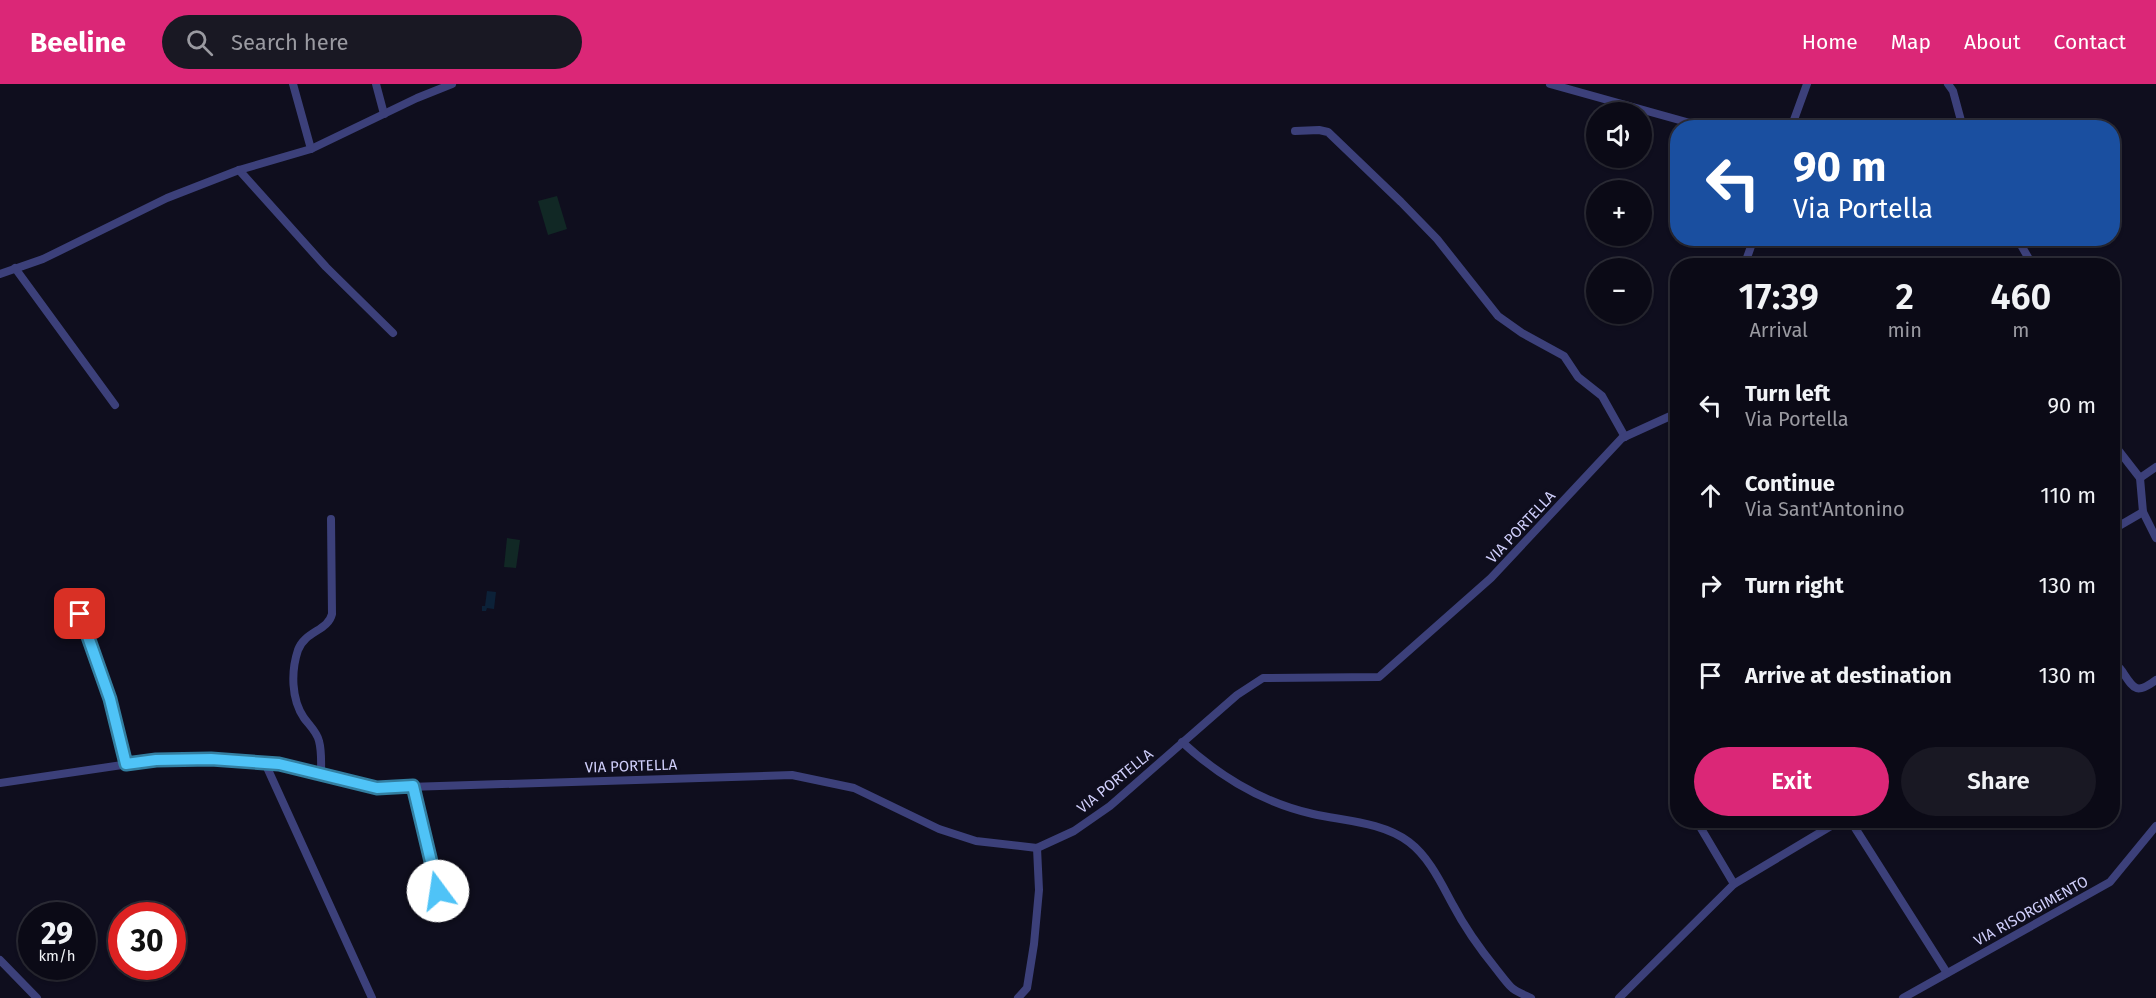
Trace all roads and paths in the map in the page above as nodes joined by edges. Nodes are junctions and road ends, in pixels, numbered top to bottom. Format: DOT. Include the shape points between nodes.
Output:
graph roads {
  1 [pos="293,84"];
  2 [pos="376,84"];
  3 [pos="452,84"];
  4 [pos="1550,84"];
  5 [pos="1807,84"];
  6 [pos="1948,84"];
  7 [pos="384,114"];
  8 [pos="1679,120"];
  9 [pos="1794,120"];
  10 [pos="1961,120"];
  11 [pos="1295,131"];
  12 [pos="311,149"];
  13 [pos="239,170"];
  14 [pos="15,268"];
  15 [pos="0,274"];
  16 [pos="393,333"];
  17 [pos="115,405"];
  18 [pos="1670,416"];
  19 [pos="1625,437"];
  20 [pos="2120,452"];
  21 [pos="2156,466"];
  22 [pos="2140,478"];
  23 [pos="2143,512"];
  24 [pos="331,519"];
  25 [pos="2120,525"];
  26 [pos="2156,538"];
  27 [pos="74,598"];
  28 [pos="2120,667"];
  29 [pos="2156,680"];
  30 [pos="1182,742"];
  31 [pos="265,763"];
  32 [pos="126,764"];
  33 [pos="321,774"];
  34 [pos="0,783"];
  35 [pos="413,786"];
  36 [pos="2156,826"];
  37 [pos="1701,828"];
  38 [pos="1828,828"];
  39 [pos="1855,828"];
  40 [pos="1037,848"];
  41 [pos="1734,884"];
  42 [pos="438,891"];
  43 [pos="0,960"];
  44 [pos="1947,973"];
  45 [pos="38,998"];
  46 [pos="372,998"];
  47 [pos="1018,998"];
  48 [pos="1531,998"];
  49 [pos="1619,998"];
  50 [pos="1903,998"];
  1 -- 12 [label="street"];
  2 -- 7 [label="street"];
  3 -- 7 [label="street"];
  4 -- 8 [label="street"];
  5 -- 9 [label="street"];
  6 -- 10 [label="street"];
  7 -- 12 [label="street"];
  11 -- 19 [label="street" via="1328,132 1437,239 1498,316 1564,356 1578,377 1602,396"];
  12 -- 13 [label="street"];
  13 -- 14 [label="street" via="167,198 43,259"];
  13 -- 16 [label="street" via="326,267"];
  14 -- 15 [label="street"];
  14 -- 17 [label="street"];
  18 -- 19 [label="street, VIA PORTELLA"];
  19 -- 30 [label="street, VIA PORTELLA" via="1491,578 1379,677 1263,678"];
  20 -- 22 [label="street"];
  21 -- 22 [label="street"];
  22 -- 23 [label="street"];
  23 -- 25 [label="street"];
  23 -- 26 [label="street"];
  24 -- 33 [label="street" via="331,620 308,635 299,649 294,672 298,707 320,741"];
  27 -- 32 [label="street" via="110,699"];
  28 -- 29 [label="street" via="2133,688 2146,688"];
  30 -- 40 [label="street, VIA PORTELLA" via="1110,806 1074,831"];
  30 -- 48 [label="street" via="1205,764 1251,792 1311,813 1391,831 1410,842 1425,857 1486,956 1512,988"];
  31 -- 32 [label="street, VIA PORTELLA" via="211,759"];
  31 -- 33 [label="street, VIA PORTELLA"];
  31 -- 46 [label="street"];
  32 -- 34 [label="street, VIA PORTELLA"];
  33 -- 35 [label="street, VIA PORTELLA" via="377,788"];
  35 -- 40 [label="street, VIA PORTELLA" via="792,775 854,789 939,829 976,841"];
  35 -- 42 [label="street"];
  36 -- 44 [label="street, VIA RISORGIMENTO" via="2110,882"];
  37 -- 41 [label="street"];
  38 -- 41 [label="street"];
  39 -- 44 [label="street"];
  40 -- 47 [label="street" via="1039,890 1034,944 1027,988"];
  41 -- 49 [label="street"];
  43 -- 45 [label="street"];
  44 -- 50 [label="street, VIA RISORGIMENTO"];
}
